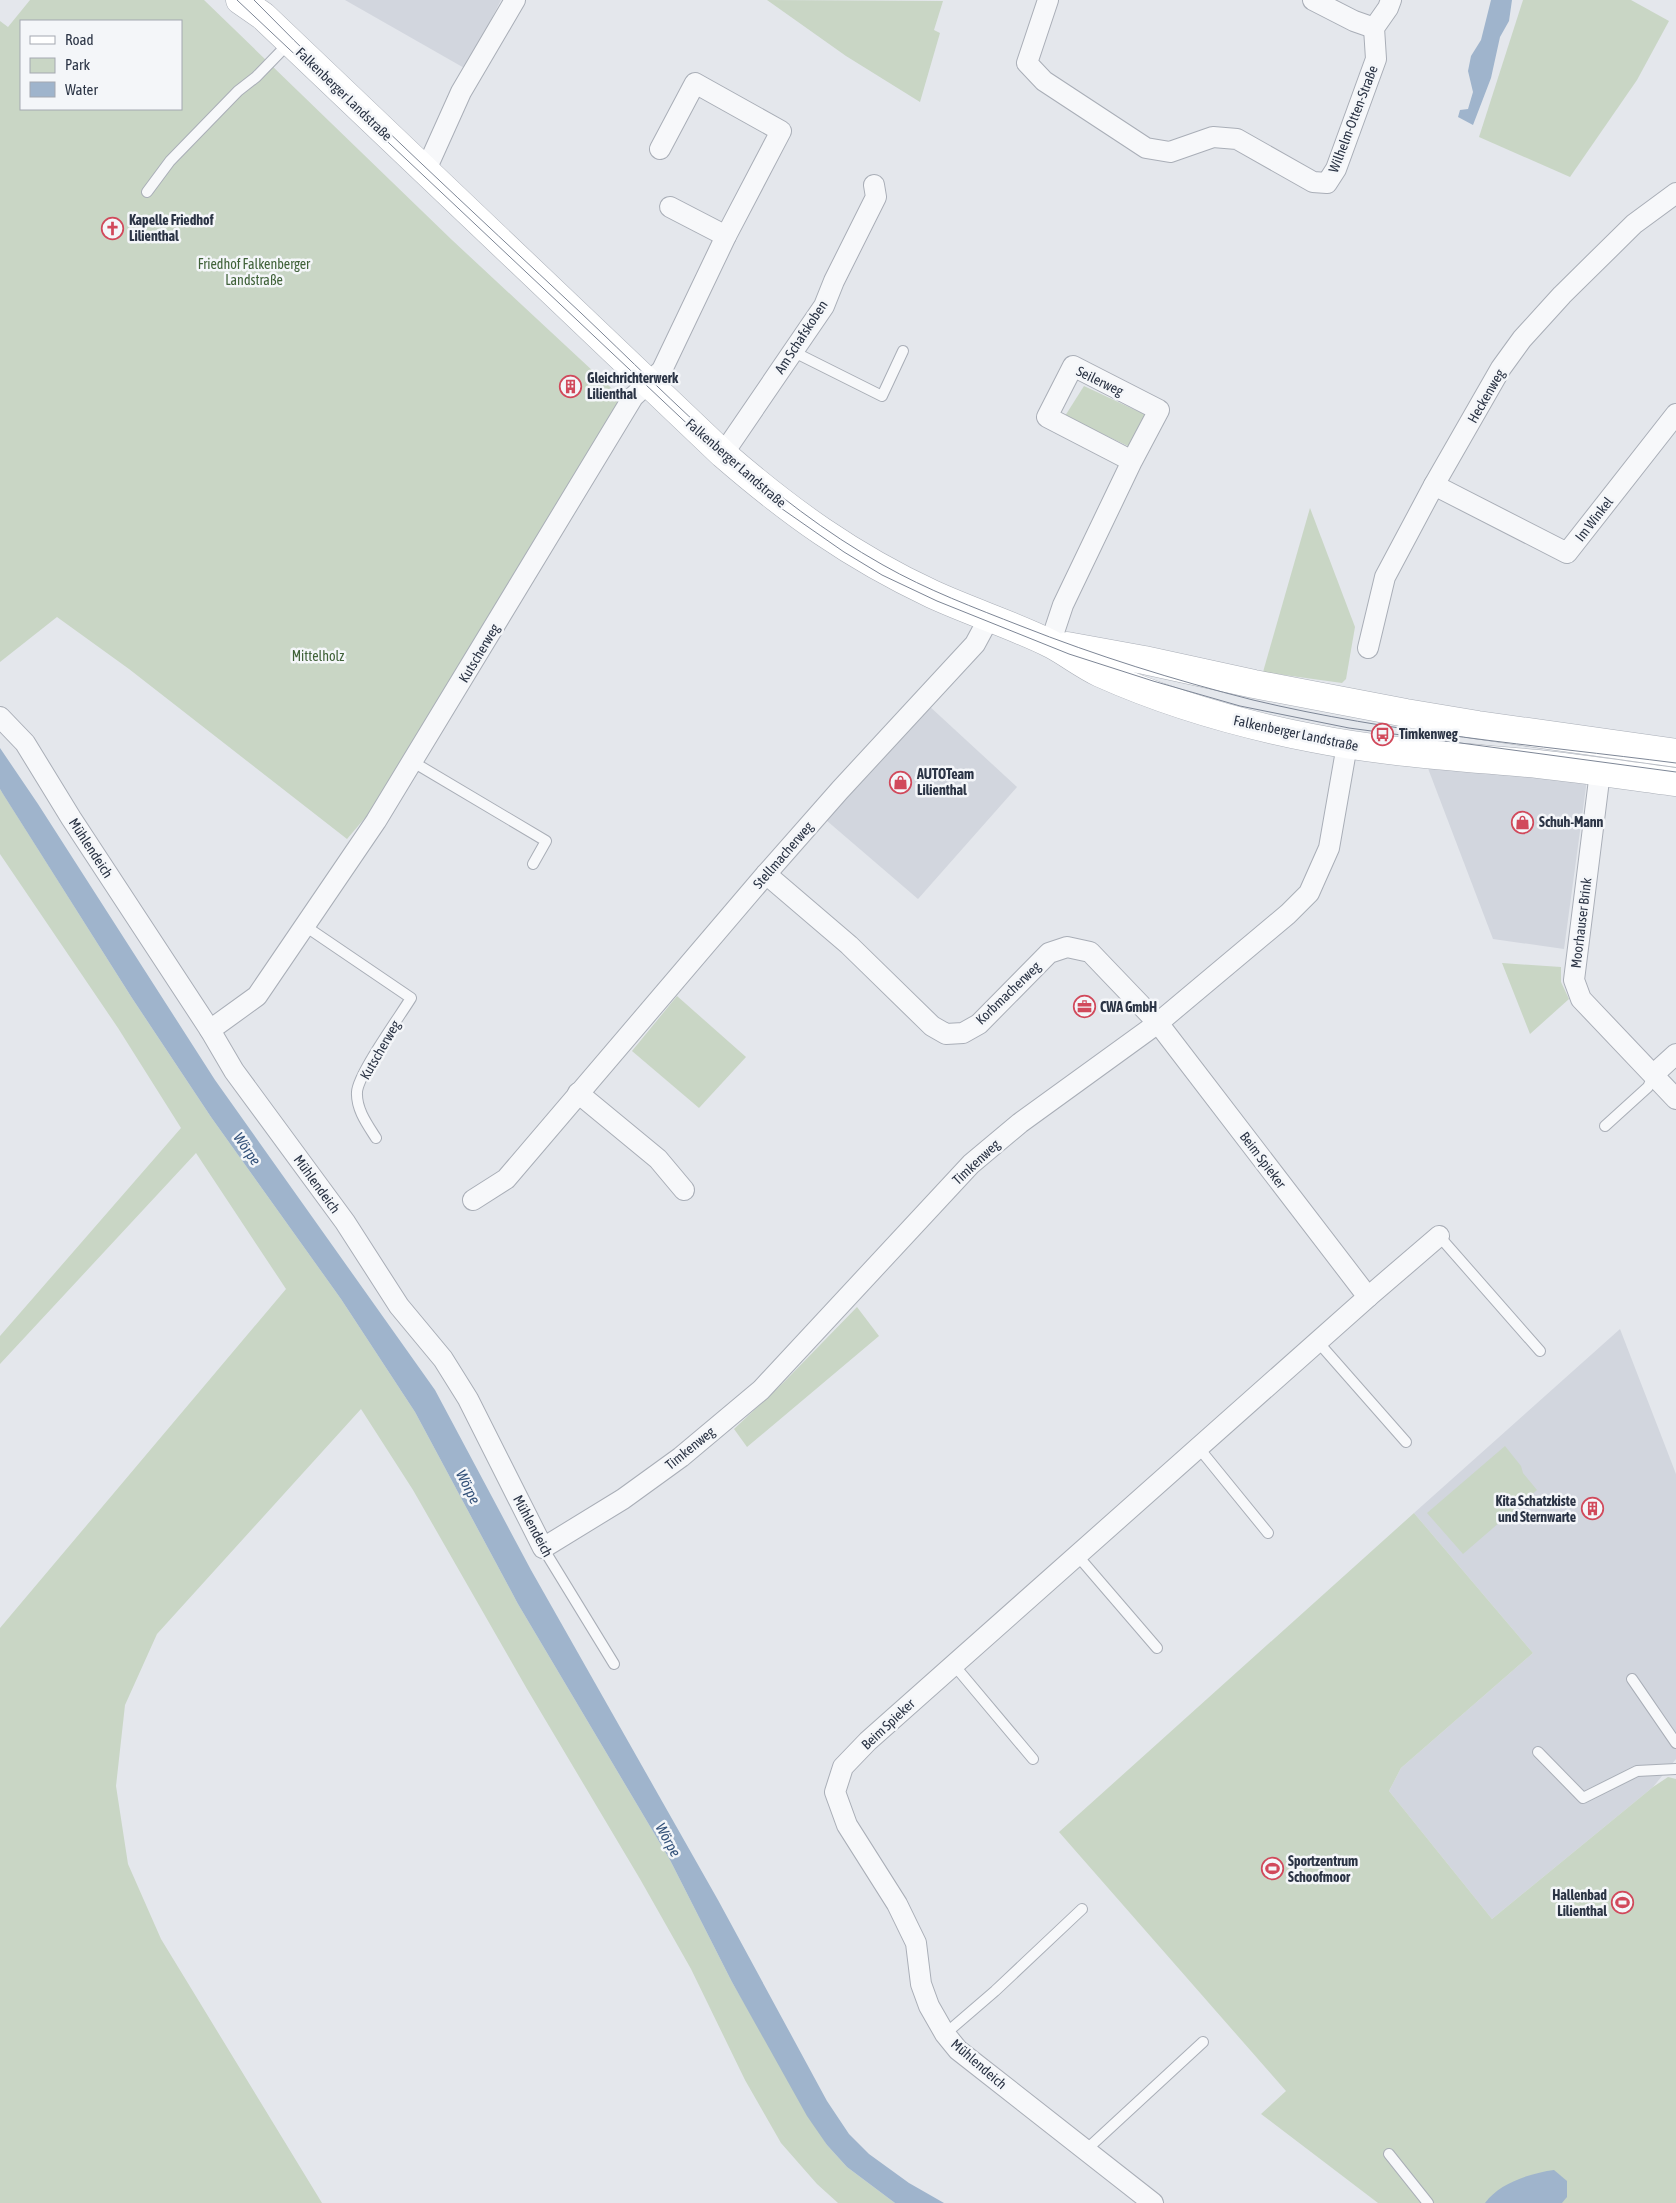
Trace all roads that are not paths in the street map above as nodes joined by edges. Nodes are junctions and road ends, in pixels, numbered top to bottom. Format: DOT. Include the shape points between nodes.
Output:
graph roads {
  1 [pos="240,0"];
  2 [pos="515,0"];
  3 [pos="1048,0"];
  4 [pos="1313,0"];
  5 [pos="1391,0"];
  6 [pos="256,8"];
  7 [pos="1374,28"];
  8 [pos="289,42"];
  9 [pos="660,149"];
  10 [pos="425,172"];
  11 [pos="874,185"];
  12 [pos="147,192"];
  13 [pos="1676,193"];
  14 [pos="670,207"];
  15 [pos="726,236"];
  16 [pos="792,351"];
  17 [pos="903,351"];
  18 [pos="650,381"];
  19 [pos="1676,414"];
  20 [pos="723,454"];
  21 [pos="1132,461"];
  22 [pos="1434,485"];
  23 [pos="989,618"];
  24 [pos="1050,644"];
  25 [pos="1368,648"];
  26 [pos="0,717"];
  27 [pos="1347,744"];
  28 [pos="1676,752"];
  29 [pos="413,762"];
  30 [pos="1600,772"];
  31 [pos="1676,782"];
  32 [pos="533,864"];
  33 [pos="766,874"];
  34 [pos="305,926"];
  35 [pos="1158,1023"];
  36 [pos="210,1030"];
  37 [pos="1676,1054"];
  38 [pos="1654,1074"];
  39 [pos="578,1093"];
  40 [pos="1676,1098"];
  41 [pos="1605,1126"];
  42 [pos="376,1138"];
  43 [pos="684,1190"];
  44 [pos="473,1200"];
  45 [pos="1439,1236"];
  46 [pos="1368,1297"];
  47 [pos="1318,1342"];
  48 [pos="1540,1351"];
  49 [pos="1406,1442"];
  50 [pos="1198,1448"];
  51 [pos="1268,1533"];
  52 [pos="544,1548"];
  53 [pos="1077,1555"];
  54 [pos="1157,1648"];
  55 [pos="614,1664"];
  56 [pos="954,1664"];
  57 [pos="1632,1679"];
  58 [pos="1676,1743"];
  59 [pos="1538,1752"];
  60 [pos="1033,1759"];
  61 [pos="1676,1769"];
  62 [pos="836,1792"];
  63 [pos="1082,1909"];
  64 [pos="945,2034"];
  65 [pos="1204,2042"];
  66 [pos="1086,2150"];
  67 [pos="1389,2154"];
  68 [pos="1154,2203"];
  69 [pos="1428,2203"];
  1 -- 6 [label="street, Falkenberger Landstraße"];
  2 -- 10 [label="street" via="461,92"];
  3 -- 7 [label="street, Wilhelm-Otten-Straße" via="1027,63 1044,80 1146,148 1170,152 1212,137 1238,139 1313,182 1327,183 1336,169 1376,59"];
  4 -- 7 [label="street"];
  5 -- 7 [label="street"];
  6 -- 8 [label="street, Falkenberger Landstraße"];
  8 -- 10 [label="street, Falkenberger Landstraße"];
  8 -- 12 [label="lane" via="170,160"];
  9 -- 15 [label="street" via="695,83 781,131"];
  10 -- 18 [label="street, Falkenberger Landstraße"];
  11 -- 16 [label="street, Am Schafskoben" via="876,197 824,306"];
  13 -- 22 [label="street, Heckenweg" via="1634,224 1522,338 1501,368"];
  14 -- 15 [label="street"];
  15 -- 18 [label="street" via="662,370"];
  16 -- 17 [label="lane" via="882,396"];
  16 -- 20 [label="street, Am Schafskoben"];
  18 -- 20 [label="street, Falkenberger Landstraße"];
  18 -- 29 [label="street, Kutscherweg" via="633,397"];
  19 -- 22 [label="street, Im Winkel" via="1567,553"];
  20 -- 23 [label="street, Falkenberger Landstraße" via="787,508 847,549 920,588"];
  21 -- 21 [label="street, Seilerweg" via="1159,410 1073,366 1047,417"];
  21 -- 24 [label="street, Seilerweg" via="1063,604"];
  22 -- 25 [label="street, Heckenweg" via="1385,577"];
  23 -- 24 [label="street, Falkenberger Landstraße"];
  23 -- 33 [label="street, Stellmacherweg" via="975,644"];
  24 -- 27 [label="street, Falkenberger Landstraße" via="1098,672 1156,695 1224,717"];
  24 -- 28 [label="street, Falkenberger Landstraße" via="1406,713"];
  26 -- 36 [label="street, Mühlendeich" via="25,743"];
  27 -- 30 [label="street, Falkenberger Landstraße"];
  27 -- 35 [label="street, Timkenweg" via="1329,848 1309,894"];
  29 -- 32 [label="lane" via="546,841"];
  29 -- 34 [label="street, Kutscherweg"];
  30 -- 31 [label="street, Falkenberger Landstraße"];
  30 -- 38 [label="street, Moorhauser Brink" via="1574,980 1581,999"];
  33 -- 35 [label="street, Korbmacherweg" via="849,944 932,1026 946,1034 963,1033 979,1024 1049,952 1067,947 1090,952"];
  33 -- 39 [label="street, Stellmacherweg"];
  34 -- 36 [label="street, Kutscherweg" via="257,996"];
  34 -- 42 [label="lane, Kutscherweg" via="412,998 369,1064 357,1091 361,1115"];
  35 -- 46 [label="street, Beim Spieker"];
  35 -- 52 [label="street, Timkenweg" via="1020,1122 971,1164 761,1390 681,1457 623,1499"];
  36 -- 52 [label="street, Mühlendeich" via="234,1071 345,1222 399,1306 443,1359 468,1399"];
  37 -- 38 [label="street"];
  38 -- 40 [label="street, Moorhauser Brink"];
  38 -- 41 [label="lane" via="1648,1087"];
  39 -- 43 [label="street" via="658,1159"];
  39 -- 44 [label="street, Stellmacherweg" via="506,1179"];
  45 -- 46 [label="street, Beim Spieker"];
  45 -- 48 [label="lane, Beim Spieker"];
  46 -- 47 [label="street, Beim Spieker"];
  47 -- 49 [label="lane"];
  47 -- 50 [label="street, Beim Spieker"];
  50 -- 51 [label="lane"];
  50 -- 53 [label="street, Beim Spieker"];
  52 -- 55 [label="lane, Mühlendeich"];
  53 -- 54 [label="lane"];
  53 -- 56 [label="street, Beim Spieker"];
  56 -- 60 [label="lane"];
  56 -- 62 [label="street, Beim Spieker" via="868,1741 844,1768"];
  57 -- 58 [label="lane"];
  59 -- 61 [label="lane" via="1583,1798 1637,1771"];
  62 -- 64 [label="street, Mühlendeich" via="847,1825 897,1904 916,1943 921,1984"];
  63 -- 64 [label="lane"];
  64 -- 66 [label="street, Mühlendeich" via="958,2050"];
  65 -- 66 [label="lane"];
  66 -- 68 [label="street, Mühlendeich"];
  67 -- 69 [label="lane"];
}
